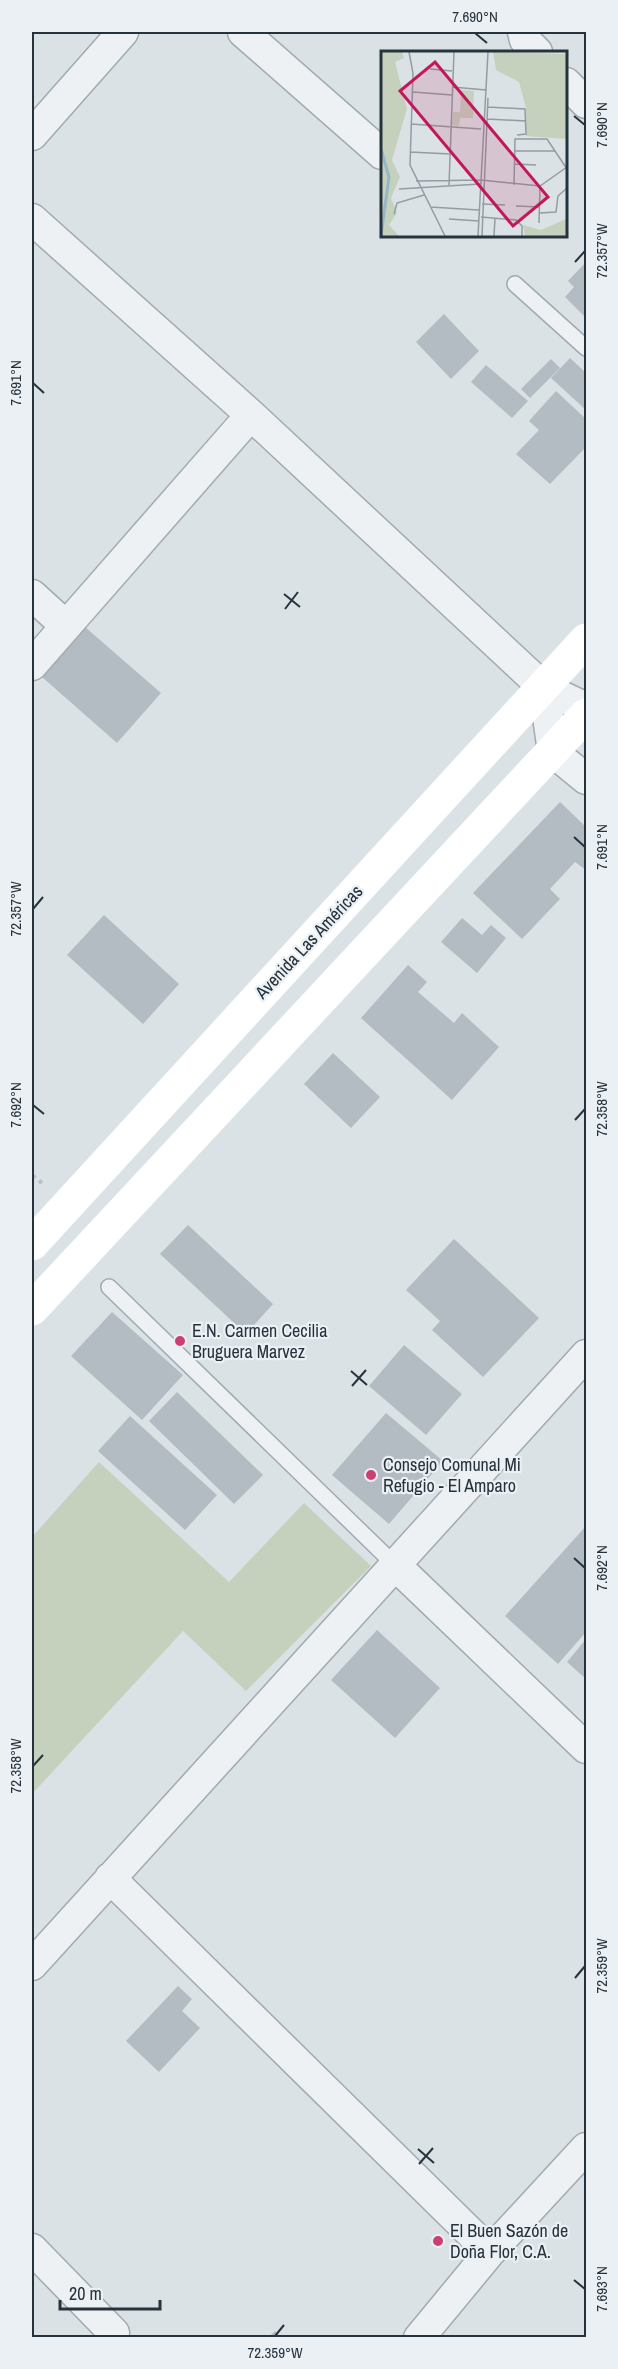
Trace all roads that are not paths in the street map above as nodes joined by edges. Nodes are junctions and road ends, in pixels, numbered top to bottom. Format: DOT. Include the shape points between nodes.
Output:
graph roads {
  1 [pos="123,32"];
  2 [pos="243,32"];
  3 [pos="523,32"];
  4 [pos="536,51"];
  5 [pos="567,84"];
  6 [pos="586,104"];
  7 [pos="32,135"];
  8 [pos="381,153"];
  9 [pos="32,219"];
  10 [pos="515,284"];
  11 [pos="586,348"];
  12 [pos="250,415"];
  13 [pos="32,595"];
  14 [pos="66,626"];
  15 [pos="586,640"];
  16 [pos="32,665"];
  17 [pos="544,688"];
  18 [pos="586,708"];
  19 [pos="586,715"];
  20 [pos="554,752"];
  21 [pos="586,779"];
  22 [pos="32,1244"];
  23 [pos="109,1287"];
  24 [pos="32,1309"];
  25 [pos="586,1355"];
  26 [pos="394,1564"];
  27 [pos="586,1748"];
  28 [pos="110,1878"];
  29 [pos="35,1953"];
  30 [pos="586,2148"];
  31 [pos="490,2252"];
  32 [pos="37,2267"];
  33 [pos="114,2333"];
  34 [pos="419,2337"];
  1 -- 7 [label="street"];
  2 -- 8 [label="street"];
  3 -- 4 [label="street"];
  5 -- 6 [label="street"];
  9 -- 12 [label="street"];
  10 -- 11 [label="lane"];
  12 -- 14 [label="street"];
  12 -- 17 [label="street"];
  13 -- 14 [label="street"];
  14 -- 16 [label="street"];
  15 -- 17 [label="main road, Avenida Las Américas"];
  17 -- 18 [label="street"];
  17 -- 20 [label="street"];
  17 -- 22 [label="main road, Avenida Las Américas"];
  19 -- 20 [label="main road"];
  20 -- 21 [label="street"];
  20 -- 24 [label="main road"];
  23 -- 26 [label="lane"];
  25 -- 26 [label="street"];
  26 -- 27 [label="street"];
  26 -- 28 [label="street"];
  28 -- 29 [label="street"];
  28 -- 31 [label="street"];
  30 -- 31 [label="street"];
  31 -- 34 [label="street"];
  32 -- 33 [label="street"];
}
